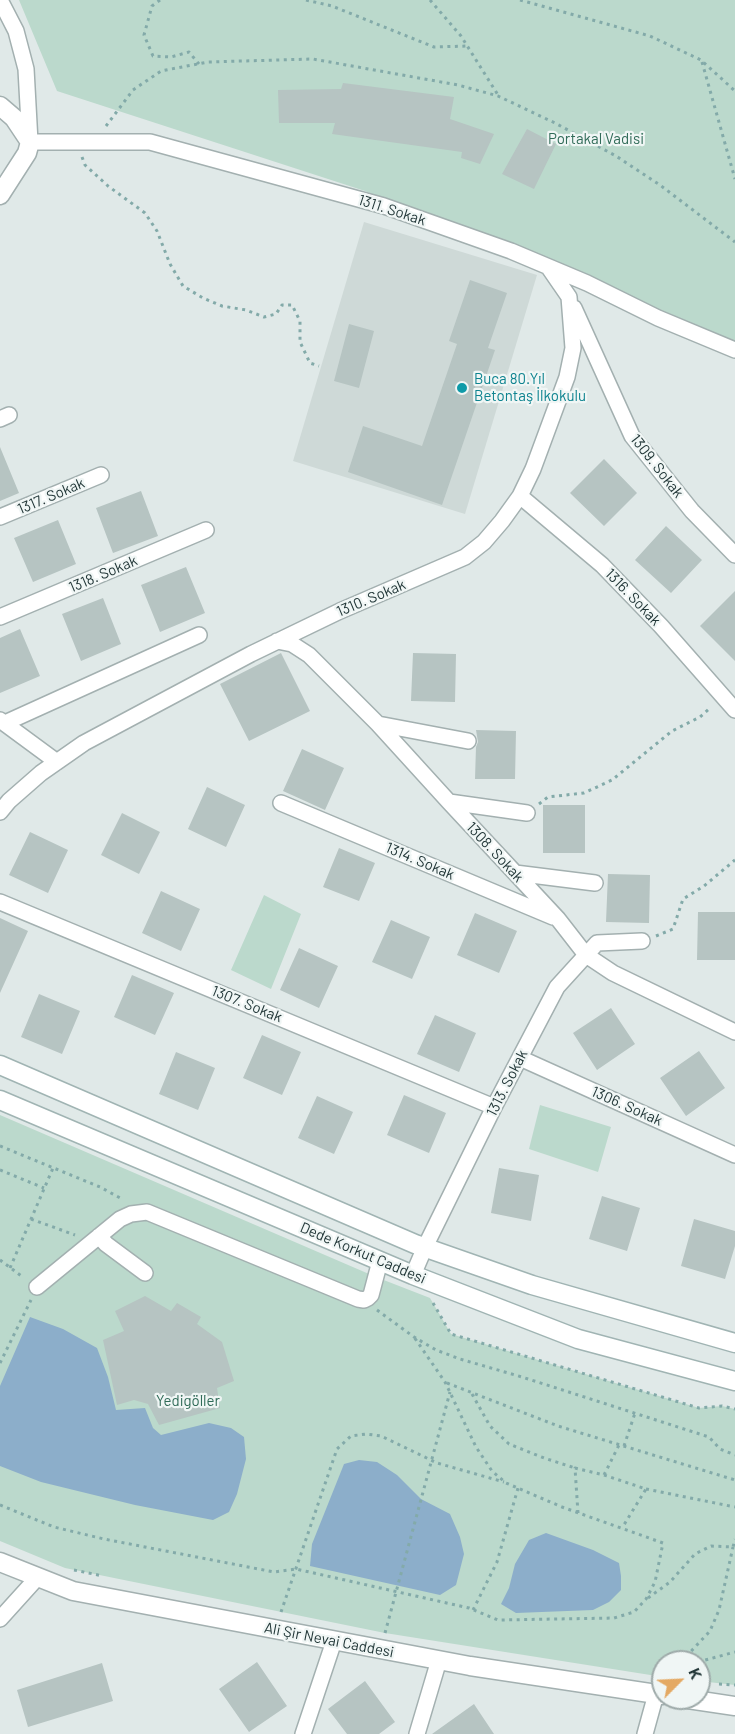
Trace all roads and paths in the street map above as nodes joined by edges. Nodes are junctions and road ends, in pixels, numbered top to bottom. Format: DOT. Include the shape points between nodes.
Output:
graph roads {
  1 [pos="0,0"];
  2 [pos="160,0"];
  3 [pos="306,0"];
  4 [pos="430,0"];
  5 [pos="519,0"];
  6 [pos="468,46"];
  7 [pos="701,60"];
  8 [pos="199,64"];
  9 [pos="735,91"];
  10 [pos="498,96"];
  11 [pos="0,106"];
  12 [pos="30,142"];
  13 [pos="75,142"];
  14 [pos="94,142"];
  15 [pos="735,179"];
  16 [pos="0,195"];
  17 [pos="735,242"];
  18 [pos="548,267"];
  19 [pos="569,297"];
  20 [pos="735,350"];
  21 [pos="319,366"];
  22 [pos="101,475"];
  23 [pos="520,496"];
  24 [pos="0,518"];
  25 [pos="206,530"];
  26 [pos="735,555"];
  27 [pos="0,617"];
  28 [pos="199,635"];
  29 [pos="278,641"];
  30 [pos="722,696"];
  31 [pos="735,710"];
  32 [pos="2,721"];
  33 [pos="378,724"];
  34 [pos="468,741"];
  35 [pos="57,762"];
  36 [pos="448,802"];
  37 [pos="281,803"];
  38 [pos="0,812"];
  39 [pos="527,813"];
  40 [pos="735,860"];
  41 [pos="515,873"];
  42 [pos="595,883"];
  43 [pos="0,902"];
  44 [pos="558,920"];
  45 [pos="642,941"];
  46 [pos="586,954"];
  47 [pos="735,1032"];
  48 [pos="520,1058"];
  49 [pos="0,1065"];
  50 [pos="0,1100"];
  51 [pos="494,1107"];
  52 [pos="0,1146"];
  53 [pos="735,1155"];
  54 [pos="53,1168"];
  55 [pos="0,1170"];
  56 [pos="44,1188"];
  57 [pos="147,1212"];
  58 [pos="31,1219"];
  59 [pos="95,1239"];
  60 [pos="425,1247"];
  61 [pos="0,1260"];
  62 [pos="380,1261"];
  63 [pos="10,1269"];
  64 [pos="145,1274"];
  65 [pos="413,1275"];
  66 [pos="37,1287"];
  67 [pos="430,1298"];
  68 [pos="364,1300"];
  69 [pos="414,1337"];
  70 [pos="735,1343"];
  71 [pos="0,1363"];
  72 [pos="735,1381"];
  73 [pos="445,1382"];
  74 [pos="450,1392"];
  75 [pos="471,1392"];
  76 [pos="735,1409"];
  77 [pos="635,1413"];
  78 [pos="621,1445"];
  79 [pos="735,1455"];
  80 [pos="575,1468"];
  81 [pos="604,1474"];
  82 [pos="735,1480"];
  83 [pos="506,1483"];
  84 [pos="518,1488"];
  85 [pos="646,1489"];
  86 [pos="0,1505"];
  87 [pos="735,1507"];
  88 [pos="578,1513"];
  89 [pos="622,1528"];
  90 [pos="735,1539"];
  91 [pos="733,1547"];
  92 [pos="0,1562"];
  93 [pos="65,1569"];
  94 [pos="296,1569"];
  95 [pos="37,1578"];
  96 [pos="112,1578"];
  97 [pos="646,1599"];
  98 [pos="473,1610"];
  99 [pos="281,1612"];
  100 [pos="0,1619"];
  101 [pos="386,1633"];
  102 [pos="334,1641"];
  103 [pos="692,1650"];
  104 [pos="735,1652"];
  105 [pos="711,1658"];
  106 [pos="439,1660"];
  107 [pos="651,1694"];
  108 [pos="711,1702"];
  109 [pos="735,1706"];
  110 [pos="654,1710"];
  111 [pos="303,1734"];
  112 [pos="417,1734"];
  113 [pos="645,1734"];
  1 -- 12 [label="street" via="16,31 26,69"];
  2 -- 8 [label="path" via="152,6 144,35 153,56 189,52"];
  3 -- 6 [label="path" via="332,6 434,47"];
  4 -- 6 [label="path"];
  5 -- 7 [label="path" via="650,36"];
  6 -- 10 [label="path"];
  7 -- 9 [label="path"];
  7 -- 15 [label="path"];
  8 -- 10 [label="path" via="313,59"];
  8 -- 14 [label="path" via="161,71 133,90"];
  10 -- 17 [label="path" via="615,156"];
  11 -- 12 [label="main road" via="14,118"];
  12 -- 13 [label="street, 1311. Sokak"];
  12 -- 16 [label="main road"];
  13 -- 14 [label="street, 1311. Sokak"];
  13 -- 21 [label="path" via="86,165 145,213 183,286 222,306 264,317 276,314 282,305 292,305 300,321 300,342 310,363"];
  14 -- 18 [label="street, 1311. Sokak" via="150,142 326,190 384,206"];
  18 -- 19 [label="street"];
  18 -- 20 [label="street, 1311. Sokak"];
  19 -- 23 [label="street, 1310. Sokak" via="573,348 567,377"];
  19 -- 26 [label="street, 1309. Sokak" via="632,436 692,511"];
  22 -- 24 [label="street, 1317. Sokak"];
  23 -- 29 [label="street, 1310. Sokak" via="484,542 465,558 340,610"];
  23 -- 30 [label="street, 1316. Sokak" via="602,565"];
  25 -- 27 [label="street, 1318. Sokak"];
  28 -- 32 [label="street"];
  29 -- 33 [label="street, 1308. Sokak" via="309,655"];
  29 -- 35 [label="street, 1310. Sokak" via="84,743"];
  30 -- 31 [label="street, 1316. Sokak"];
  30 -- 39 [label="path" via="700,717 672,731 612,780 584,793 548,797"];
  32 -- 35 [label="street"];
  33 -- 34 [label="street"];
  33 -- 36 [label="street, 1308. Sokak"];
  35 -- 38 [label="street, 1310. Sokak"];
  36 -- 39 [label="street"];
  36 -- 41 [label="street, 1308. Sokak"];
  37 -- 44 [label="street, 1314. Sokak"];
  40 -- 45 [label="path" via="683,899 673,929"];
  41 -- 42 [label="street"];
  41 -- 44 [label="street, 1308. Sokak"];
  43 -- 51 [label="street, 1307. Sokak"];
  44 -- 46 [label="street, 1308. Sokak"];
  45 -- 46 [label="street, 1313. Sokak" via="597,943"];
  46 -- 47 [label="street, 1308. Sokak" via="613,973"];
  46 -- 48 [label="street, 1313. Sokak" via="556,987"];
  48 -- 51 [label="street, 1313. Sokak"];
  48 -- 53 [label="street, 1306. Sokak"];
  49 -- 60 [label="main road, Dede Korkut Caddesi"];
  50 -- 62 [label="main road, Dede Korkut Caddesi"];
  51 -- 60 [label="street, 1313. Sokak"];
  52 -- 54 [label="path"];
  54 -- 56 [label="path"];
  54 -- 57 [label="path"];
  55 -- 56 [label="path"];
  56 -- 58 [label="path"];
  57 -- 59 [label="street" via="120,1219"];
  57 -- 68 [label="street"];
  58 -- 59 [label="path"];
  58 -- 63 [label="path"];
  59 -- 64 [label="street"];
  59 -- 66 [label="street"];
  60 -- 65 [label="street, 1313. Sokak"];
  60 -- 70 [label="main road, Dede Korkut Caddesi" via="532,1285"];
  61 -- 63 [label="path"];
  62 -- 65 [label="main road, Dede Korkut Caddesi"];
  62 -- 68 [label="street" via="374,1289"];
  63 -- 66 [label="path"];
  65 -- 72 [label="main road, Dede Korkut Caddesi" via="578,1339"];
  66 -- 71 [label="path"];
  67 -- 76 [label="path" via="451,1334 699,1408"];
  68 -- 69 [label="path"];
  69 -- 73 [label="path"];
  69 -- 77 [label="path" via="460,1359"];
  73 -- 74 [label="path"];
  73 -- 75 [label="path"];
  74 -- 83 [label="path" via="476,1447 492,1471"];
  74 -- 101 [label="path, bridge"];
  75 -- 78 [label="path" via="558,1426"];
  75 -- 80 [label="path" via="490,1426 509,1444"];
  77 -- 78 [label="path"];
  77 -- 79 [label="path" via="709,1437 720,1449"];
  78 -- 81 [label="path"];
  78 -- 82 [label="path"];
  80 -- 81 [label="path"];
  80 -- 88 [label="path"];
  81 -- 85 [label="path"];
  83 -- 84 [label="path"];
  83 -- 94 [label="path" via="437,1463 381,1436 351,1436 337,1449"];
  84 -- 88 [label="path"];
  84 -- 98 [label="path" via="497,1562"];
  85 -- 87 [label="path"];
  85 -- 89 [label="path"];
  86 -- 94 [label="path" via="54,1527 104,1539 274,1572"];
  88 -- 89 [label="path"];
  89 -- 97 [label="path" via="663,1543 655,1582"];
  90 -- 91 [label="path"];
  91 -- 97 [label="path" via="711,1546 695,1554 670,1582"];
  91 -- 103 [label="path" via="719,1610 710,1631"];
  92 -- 95 [label="main road, Ali Şir Nevai Caddesi"];
  93 -- 96 [label="path"];
  94 -- 98 [label="path"];
  94 -- 99 [label="path"];
  95 -- 100 [label="street"];
  95 -- 102 [label="main road, Ali Şir Nevai Caddesi" via="73,1591"];
  97 -- 98 [label="path" via="634,1612 614,1618 498,1620"];
  102 -- 106 [label="main road, Ali Şir Nevai Caddesi"];
  102 -- 111 [label="street"];
  104 -- 105 [label="path"];
  106 -- 107 [label="main road, Ali Şir Nevai Caddesi"];
  106 -- 112 [label="street"];
  108 -- 109 [label="main road"];
  110 -- 113 [label="street"];
}
